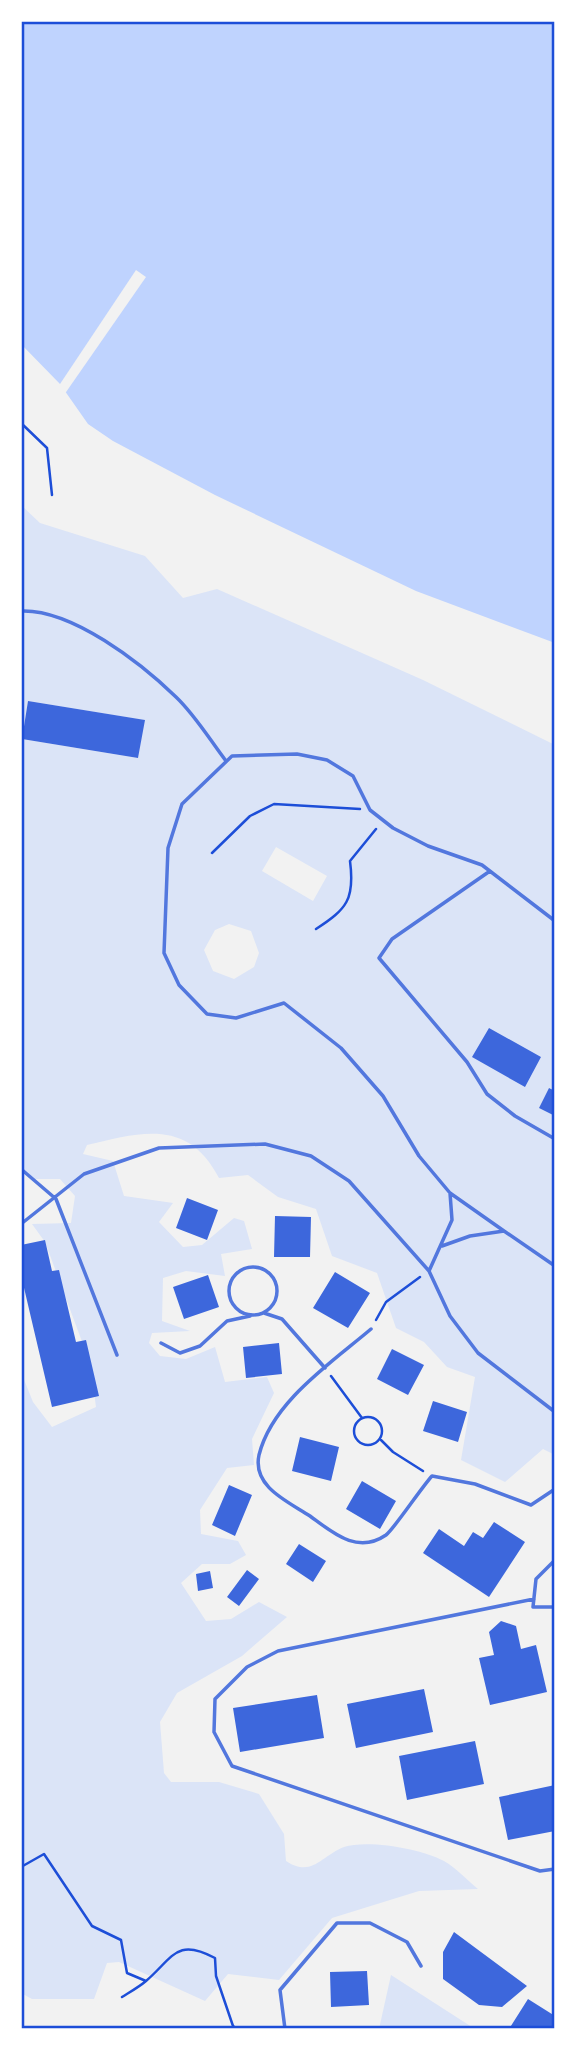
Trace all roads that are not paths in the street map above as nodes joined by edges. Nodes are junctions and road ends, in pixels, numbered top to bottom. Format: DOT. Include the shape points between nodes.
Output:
graph roads {
  1 [pos="21,611"];
  2 [pos="226,761"];
  3 [pos="490,871"];
  4 [pos="555,921"];
  5 [pos="555,1139"];
  6 [pos="21,1169"];
  7 [pos="450,1193"];
  8 [pos="56,1199"];
  9 [pos="21,1224"];
  10 [pos="504,1231"];
  11 [pos="442,1246"];
  12 [pos="555,1266"];
  13 [pos="429,1271"];
  14 [pos="264,1313"];
  15 [pos="252,1315"];
  16 [pos="371,1329"];
  17 [pos="161,1343"];
  18 [pos="117,1355"];
  19 [pos="326,1368"];
  20 [pos="555,1412"];
  21 [pos="555,1489"];
  22 [pos="555,1560"];
  23 [pos="534,1599"];
  24 [pos="555,1607"];
  25 [pos="555,1869"];
  26 [pos="421,1966"];
  27 [pos="285,2029"];
  1 -- 2 [label="lane" via="68,621 119,650 177,698"];
  2 -- 3 [label="lane" via="232,756 297,754 327,760 353,776 370,810 393,828"];
  2 -- 7 [label="lane" via="182,804 168,848 164,953 178,985 207,1014 236,1018 284,1003 341,1048 383,1096 419,1156"];
  3 -- 4 [label="lane"];
  3 -- 5 [label="lane" via="392,939 379,958 467,1062 487,1094"];
  6 -- 8 [label="lane"];
  7 -- 10 [label="lane"];
  7 -- 11 [label="lane" via="452,1220"];
  8 -- 9 [label="lane"];
  8 -- 13 [label="lane" via="85,1174 159,1148 265,1144 311,1156 349,1181"];
  8 -- 18 [label="lane"];
  10 -- 11 [label="lane"];
  10 -- 12 [label="lane"];
  11 -- 13 [label="lane"];
  13 -- 20 [label="lane" via="450,1316 478,1353"];
  14 -- 15 [label="lane"];
  14 -- 15 [label="lane" via="278,1292 267,1270 254,1266 232,1277 228,1289 231,1302"];
  14 -- 19 [label="lane" via="282,1320"];
  15 -- 17 [label="lane" via="227,1321 200,1346 180,1353"];
  16 -- 19 [label="lane"];
  19 -- 21 [label="lane" via="268,1428 258,1458 262,1478 279,1499 335,1537 363,1543 387,1535 432,1476 475,1484 531,1506"];
  22 -- 23 [label="lane" via="536,1578"];
  23 -- 24 [label="lane" via="533,1607"];
  23 -- 25 [label="lane" via="278,1651 247,1667 215,1699 214,1732 232,1766 540,1871"];
  26 -- 27 [label="lane" via="407,1942 370,1923 337,1923 281,1990"];
}
